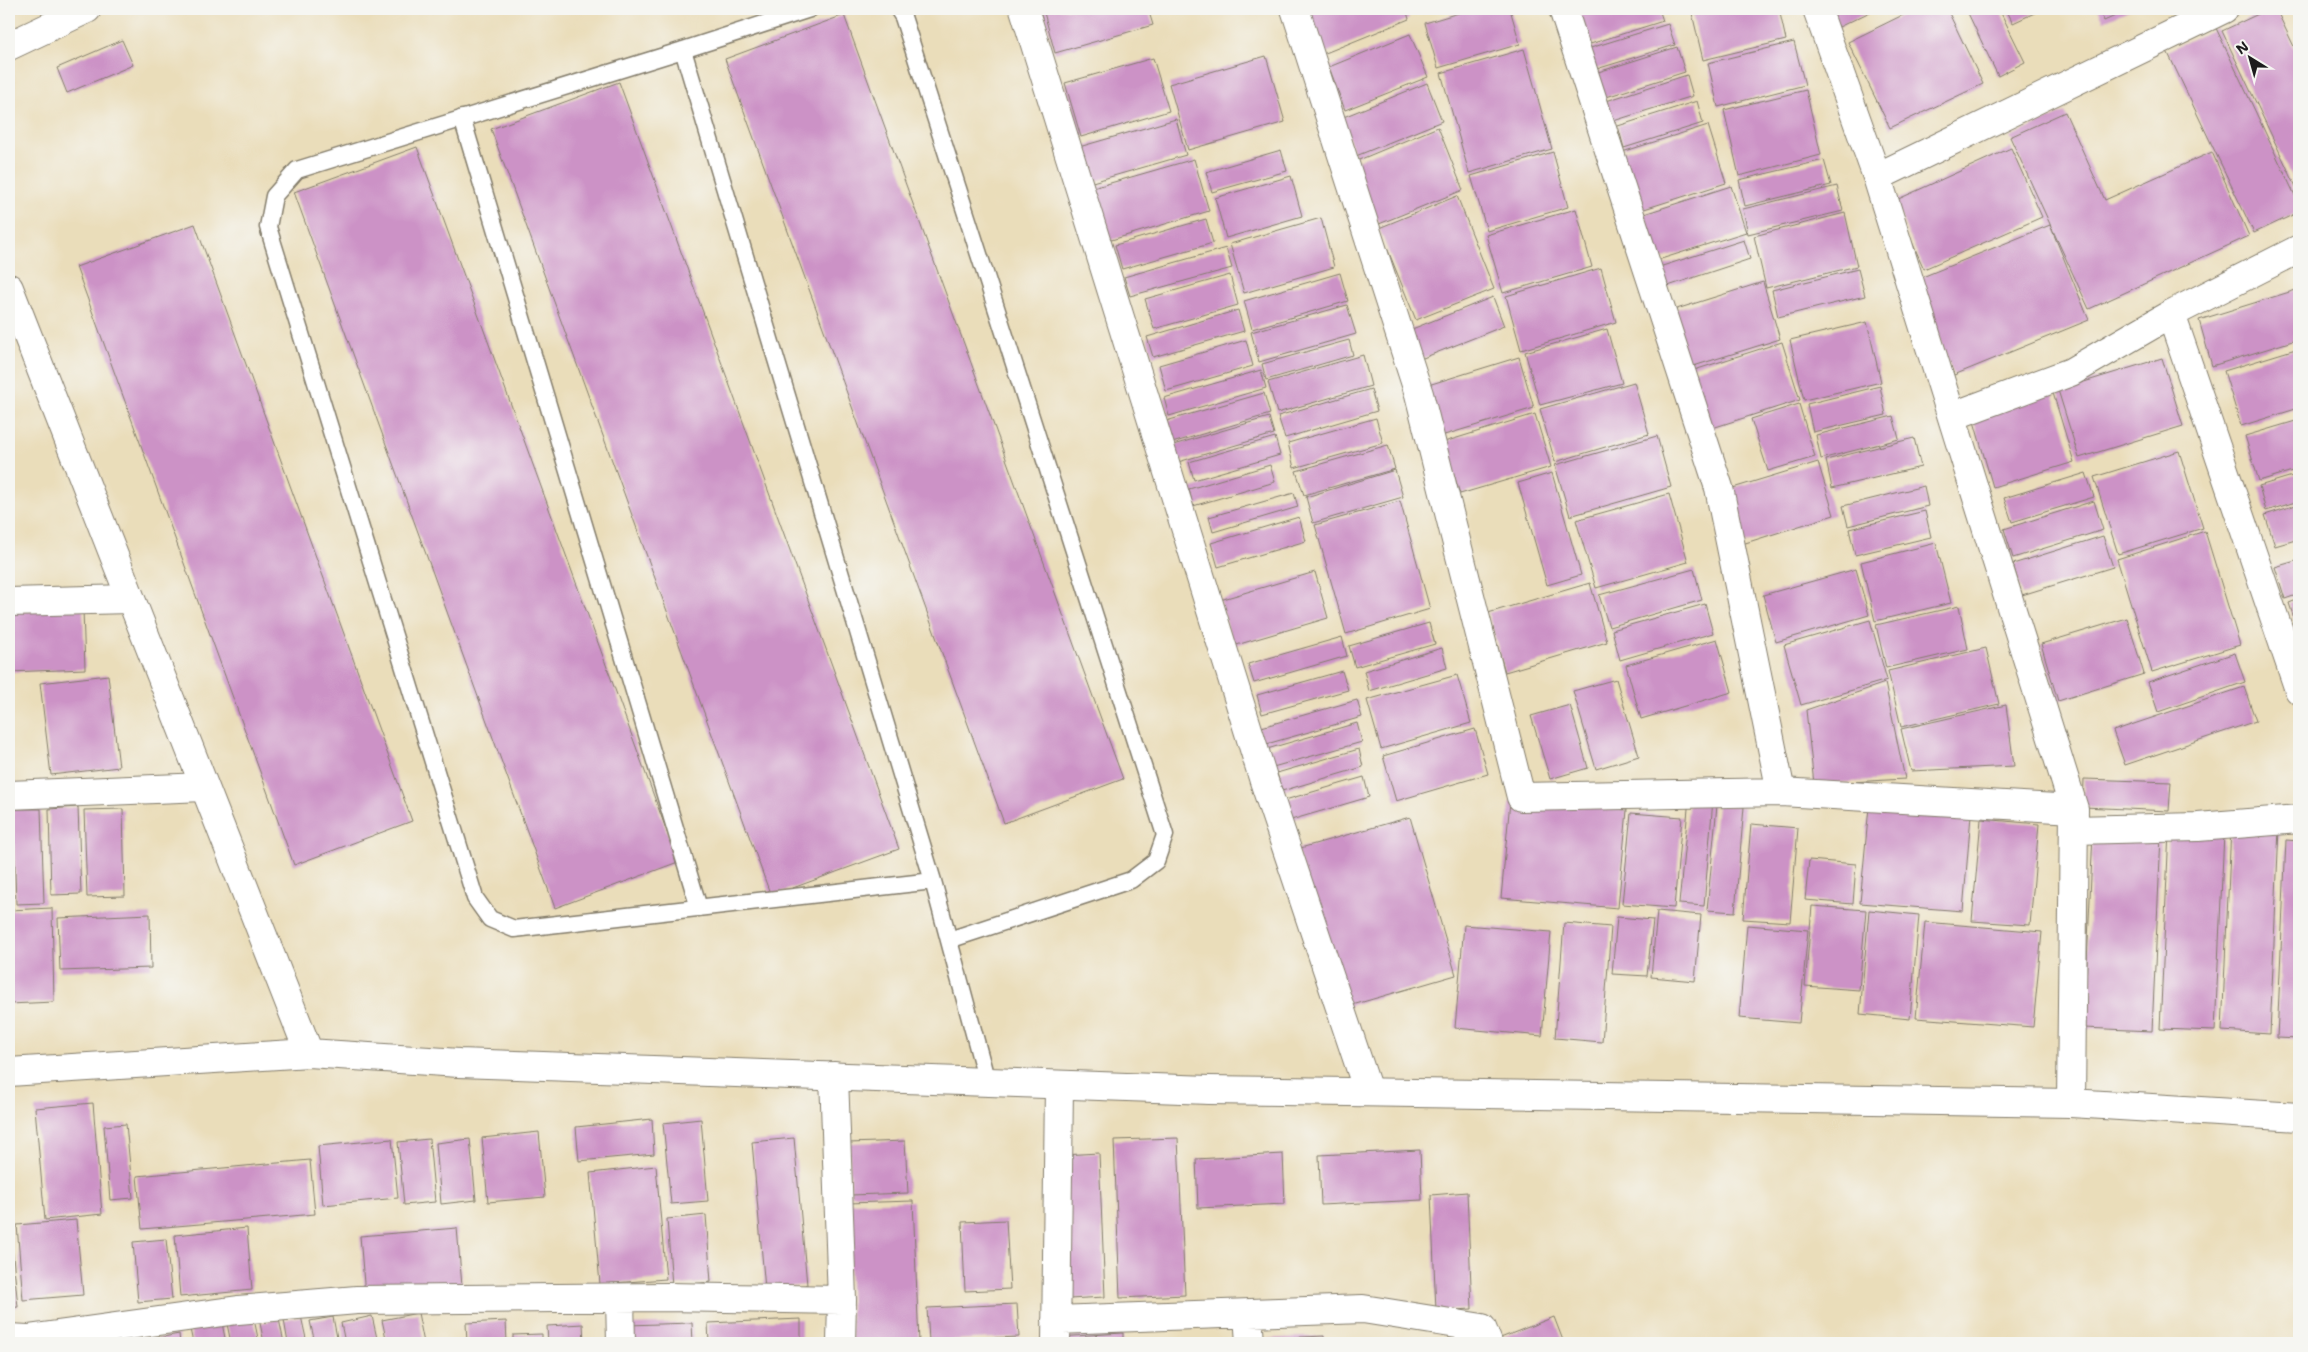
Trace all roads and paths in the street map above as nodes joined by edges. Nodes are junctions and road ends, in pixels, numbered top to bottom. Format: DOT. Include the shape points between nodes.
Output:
graph roads {
  1 [pos="87,9"];
  2 [pos="810,9"];
  3 [pos="898,9"];
  4 [pos="1024,9"];
  5 [pos="1295,9"];
  6 [pos="1563,9"];
  7 [pos="1817,9"];
  8 [pos="2224,9"];
  9 [pos="9,46"];
  10 [pos="683,50"];
  11 [pos="462,118"];
  12 [pos="1877,178"];
  13 [pos="2299,249"];
  14 [pos="9,288"];
  15 [pos="2171,314"];
  16 [pos="1953,416"];
  17 [pos="130,599"];
  18 [pos="9,602"];
  19 [pos="2299,690"];
  20 [pos="204,787"];
  21 [pos="1781,792"];
  22 [pos="9,795"];
  23 [pos="2299,819"];
  24 [pos="2074,820"];
  25 [pos="933,881"];
  26 [pos="699,908"];
  27 [pos="949,940"];
  28 [pos="309,1053"];
  29 [pos="9,1072"];
  30 [pos="834,1076"];
  31 [pos="987,1082"];
  32 [pos="1060,1085"];
  33 [pos="1368,1092"];
  34 [pos="2071,1103"];
  35 [pos="2299,1117"];
  36 [pos="620,1298"];
  37 [pos="842,1300"];
  38 [pos="1248,1314"];
  39 [pos="1056,1331"];
  40 [pos="9,1338"];
  41 [pos="621,1343"];
  42 [pos="841,1343"];
  43 [pos="1250,1343"];
  44 [pos="1488,1343"];
  1 -- 9 [label="street"];
  2 -- 10 [label="lane"];
  3 -- 27 [label="lane" via="1165,835 1156,860 1131,880"];
  4 -- 33 [label="street" via="1264,781"];
  5 -- 21 [label="street" via="1419,394 1521,797"];
  6 -- 21 [label="street" via="1719,488"];
  7 -- 12 [label="street"];
  8 -- 12 [label="street"];
  10 -- 11 [label="lane"];
  10 -- 25 [label="lane"];
  11 -- 26 [label="lane"];
  11 -- 26 [label="lane" via="297,170 274,196 268,227 475,898 490,919 514,929"];
  12 -- 16 [label="street"];
  13 -- 15 [label="street"];
  14 -- 17 [label="street"];
  15 -- 16 [label="street" via="2071,372"];
  15 -- 19 [label="street"];
  16 -- 24 [label="street"];
  17 -- 18 [label="street"];
  17 -- 20 [label="street"];
  20 -- 22 [label="street"];
  20 -- 28 [label="street"];
  21 -- 24 [label="street"];
  23 -- 24 [label="street" via="2198,827"];
  24 -- 34 [label="street"];
  25 -- 26 [label="lane"];
  25 -- 27 [label="lane"];
  27 -- 31 [label="lane"];
  28 -- 29 [label="street"];
  28 -- 30 [label="street" via="459,1063"];
  30 -- 31 [label="street"];
  30 -- 37 [label="street"];
  31 -- 32 [label="street"];
  32 -- 33 [label="street"];
  32 -- 39 [label="street"];
  33 -- 34 [label="street"];
  34 -- 35 [label="street"];
  36 -- 37 [label="street"];
  36 -- 40 [label="street" via="357,1300 238,1310 28,1339"];
  36 -- 41 [label="street"];
  37 -- 42 [label="street"];
  38 -- 39 [label="street"];
  38 -- 43 [label="street"];
  38 -- 44 [label="street" via="1363,1309 1482,1328"];
}
